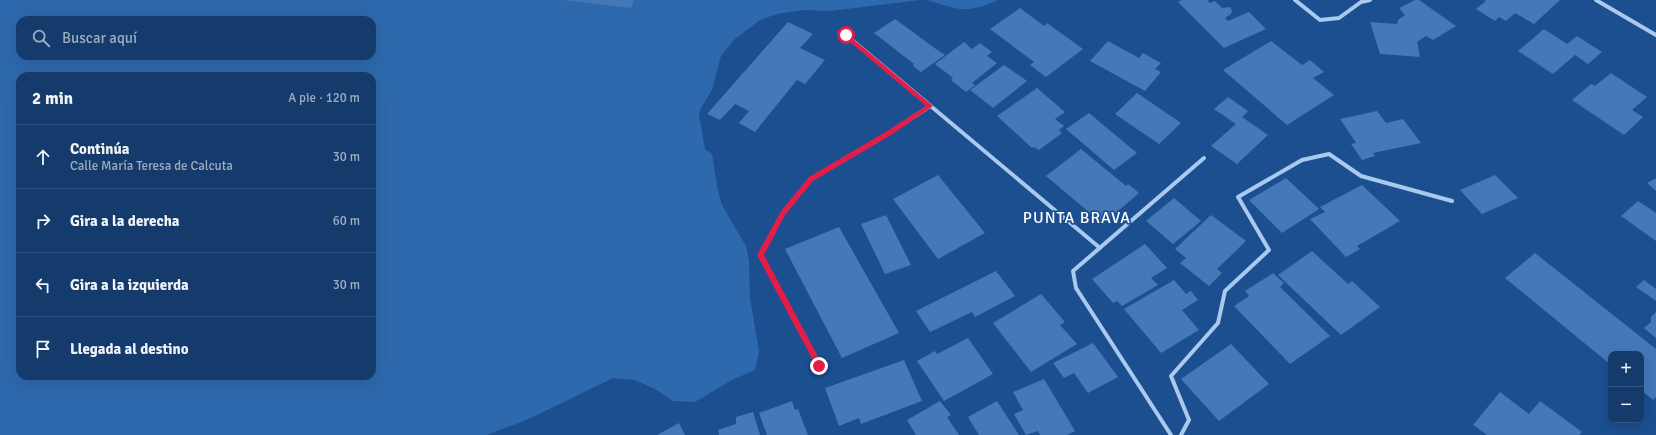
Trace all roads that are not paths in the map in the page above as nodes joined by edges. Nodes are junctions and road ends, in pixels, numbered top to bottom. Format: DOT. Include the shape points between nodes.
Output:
graph roads {
  1 [pos="1295,0"];
  2 [pos="1370,0"];
  3 [pos="1596,0"];
  4 [pos="846,35"];
  5 [pos="1656,35"];
  6 [pos="930,106"];
  7 [pos="1204,158"];
  8 [pos="1452,202"];
  9 [pos="1100,248"];
  10 [pos="819,366"];
  11 [pos="1171,435"];
  12 [pos="1181,435"];
  1 -- 2 [label="street" via="1320,20 1339,18 1361,2"];
  3 -- 5 [label="street"];
  4 -- 6 [label="street"];
  6 -- 9 [label="street"];
  6 -- 10 [label="street" via="811,179 783,213 761,255"];
  7 -- 9 [label="street"];
  8 -- 12 [label="street" via="1360,176 1329,154 1302,160 1238,197 1269,250 1225,291 1218,322 1171,376 1190,420"];
  9 -- 11 [label="street" via="1073,271 1076,288"];
}
